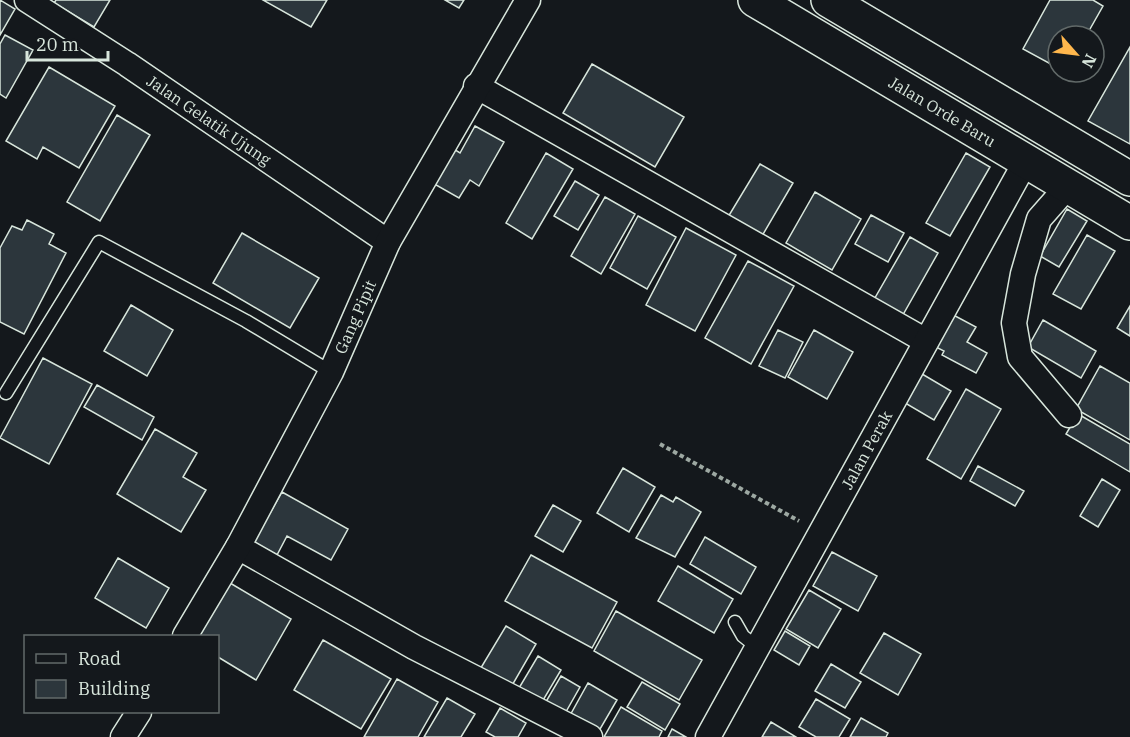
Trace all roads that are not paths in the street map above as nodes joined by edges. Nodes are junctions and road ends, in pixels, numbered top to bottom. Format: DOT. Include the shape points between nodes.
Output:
graph roads {
  1 [pos="27,0"];
  2 [pos="528,0"];
  3 [pos="755,0"];
  4 [pos="828,0"];
  5 [pos="476,86"];
  6 [pos="1026,161"];
  7 [pos="1130,179"];
  8 [pos="1068,186"];
  9 [pos="1130,223"];
  10 [pos="388,242"];
  11 [pos="926,341"];
  12 [pos="331,372"];
  13 [pos="6,393"];
  14 [pos="1069,415"];
  15 [pos="238,547"];
  16 [pos="735,622"];
  17 [pos="186,635"];
  18 [pos="758,648"];
  19 [pos="138,713"];
  20 [pos="123,737"];
  21 [pos="590,737"];
  22 [pos="708,737"];
  1 -- 10 [label="street, Jalan Gelatik Ujung"];
  2 -- 5 [label="street, Gang Pipit"];
  3 -- 6 [label="main road, Jalan Orde Baru"];
  4 -- 7 [label="main road"];
  5 -- 10 [label="street, Gang Pipit"];
  5 -- 11 [label="street"];
  6 -- 8 [label="main road, Jalan Orde Baru"];
  6 -- 11 [label="street, Jalan Perak"];
  8 -- 9 [label="main road, Jalan Orde Baru"];
  8 -- 14 [label="street" via="1039,219 1014,323 1020,357"];
  10 -- 12 [label="street, Gang Pipit"];
  11 -- 18 [label="street, Jalan Perak"];
  12 -- 13 [label="lane" via="99,242"];
  12 -- 15 [label="street, Gang Pipit"];
  15 -- 17 [label="street, Gang Pipit"];
  15 -- 21 [label="street" via="414,647"];
  16 -- 18 [label="lane" via="743,636"];
  18 -- 22 [label="street, Jalan Perak"];
  19 -- 20 [label="street"];
}
